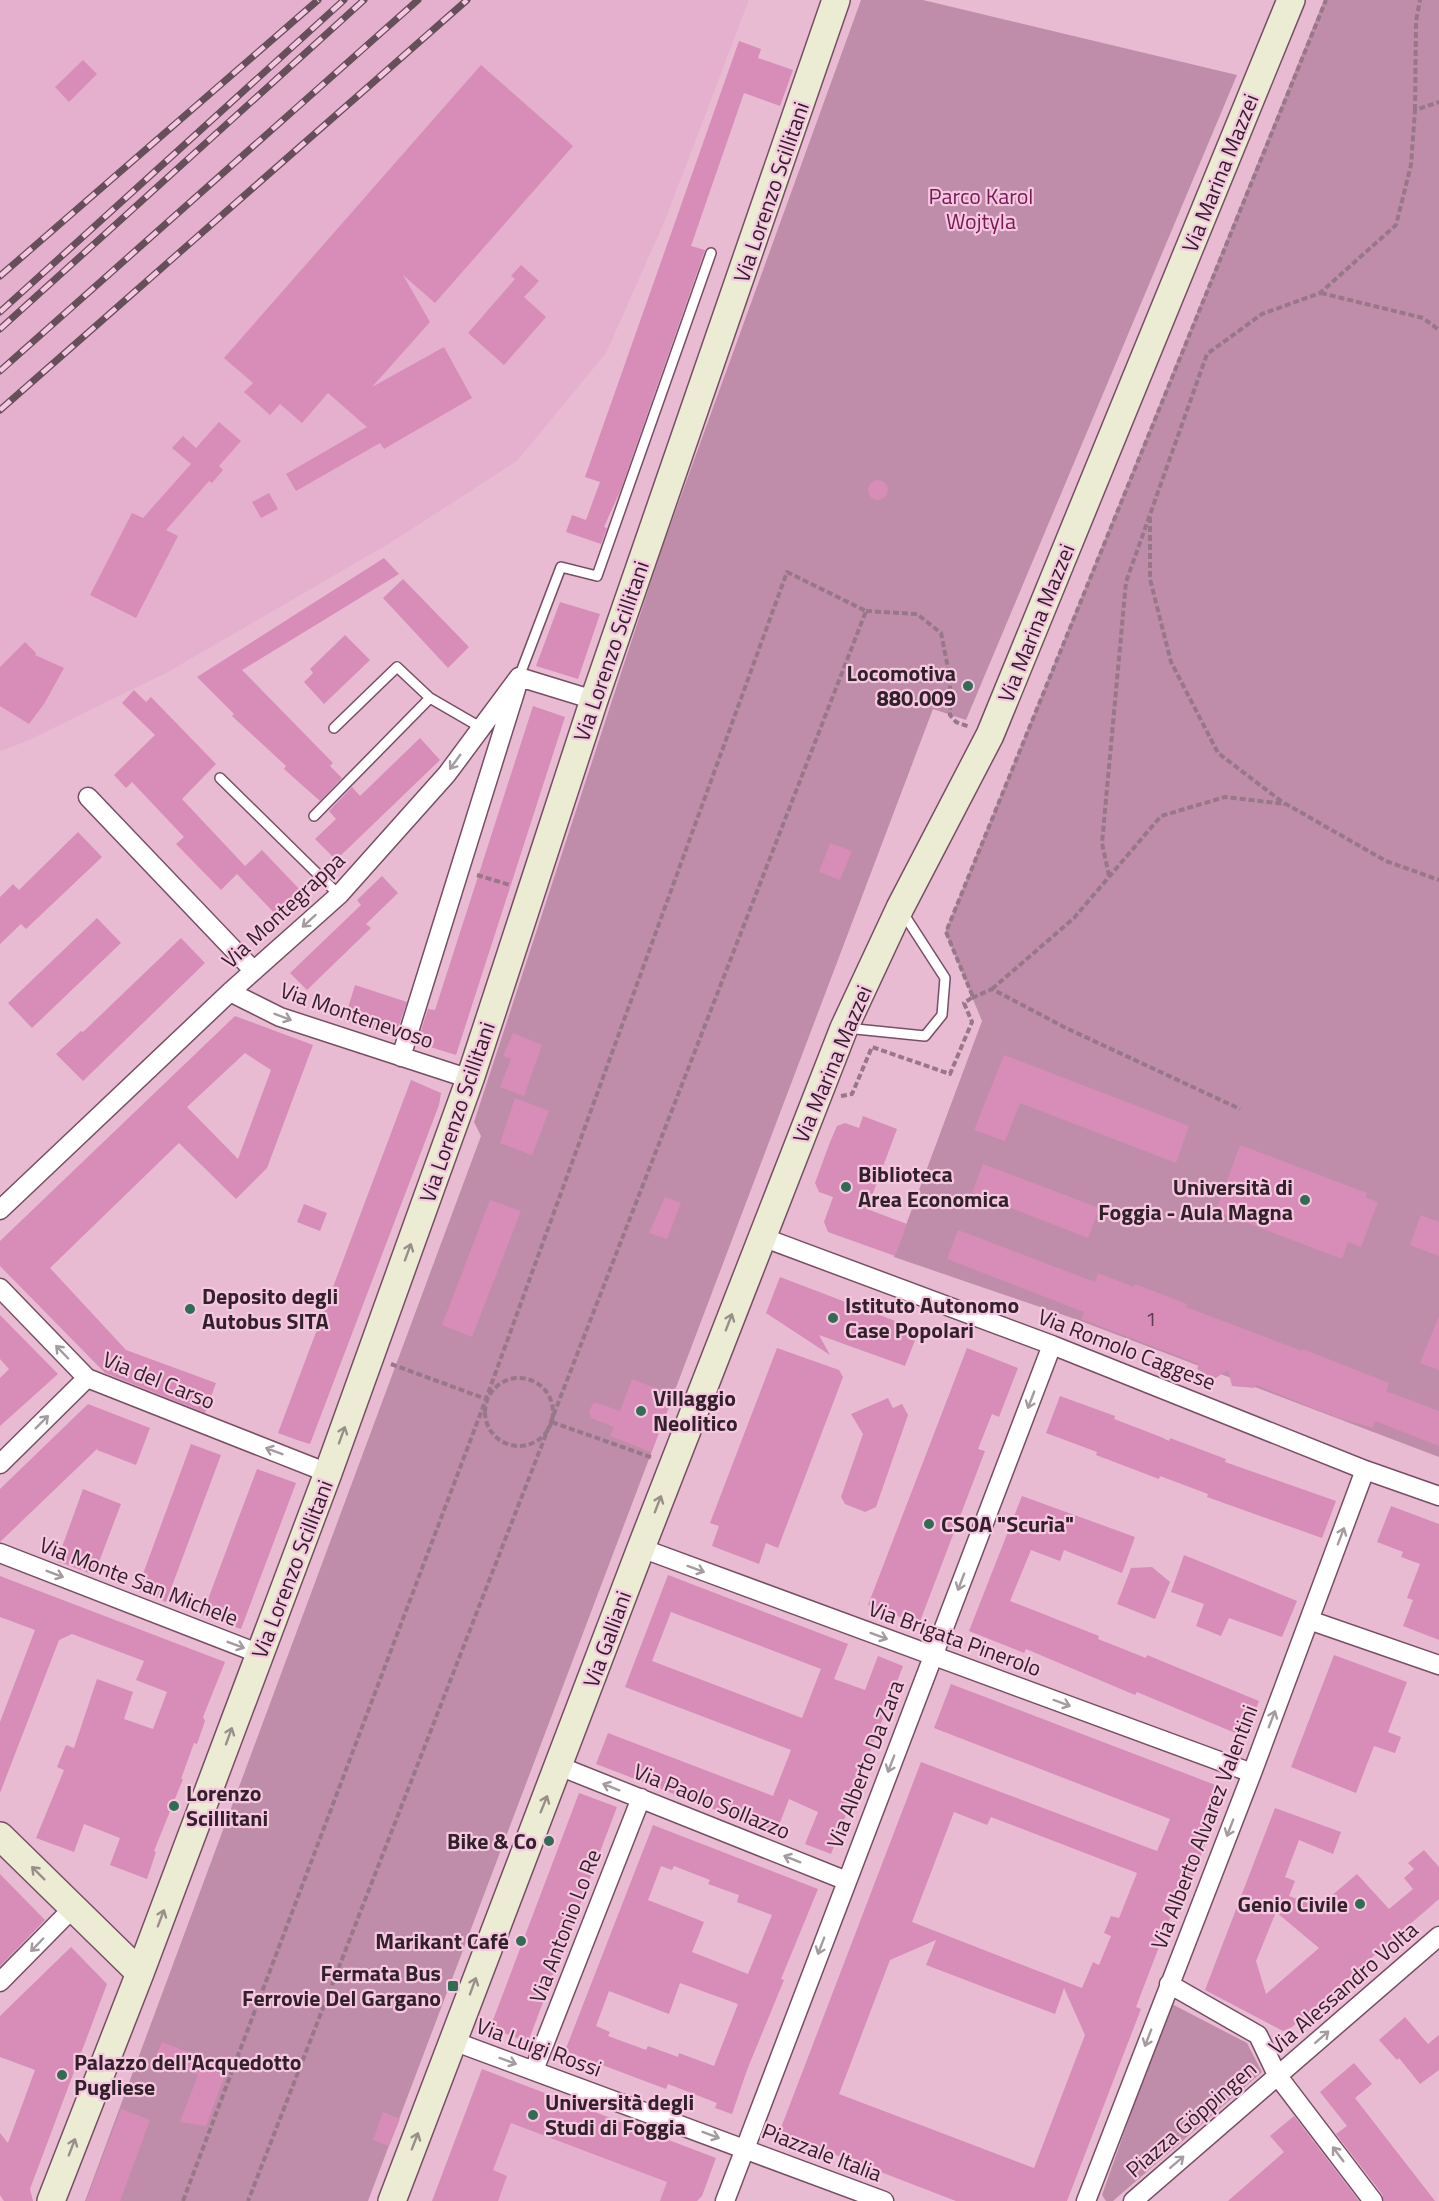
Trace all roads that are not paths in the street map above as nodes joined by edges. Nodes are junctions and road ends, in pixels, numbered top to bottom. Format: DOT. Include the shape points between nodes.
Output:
graph roads {
  1 [pos="1291,0"];
  2 [pos="836,4"];
  3 [pos="711,253"];
  4 [pos="519,677"];
  5 [pos="430,698"];
  6 [pos="594,700"];
  7 [pos="480,727"];
  8 [pos="334,728"];
  9 [pos="220,778"];
  10 [pos="88,797"];
  11 [pos="314,816"];
  12 [pos="339,895"];
  13 [pos="900,908"];
  14 [pos="254,970"];
  15 [pos="230,992"];
  16 [pos="844,1028"];
  17 [pos="401,1057"];
  18 [pos="470,1079"];
  19 [pos="0,1210"];
  20 [pos="762,1237"];
  21 [pos="0,1288"];
  22 [pos="1052,1345"];
  23 [pos="87,1378"];
  24 [pos="0,1464"];
  25 [pos="1365,1470"];
  26 [pos="328,1473"];
  27 [pos="1439,1496"];
  28 [pos="641,1548"];
  29 [pos="0,1553"];
  30 [pos="1309,1620"];
  31 [pos="260,1654"];
  32 [pos="933,1655"];
  33 [pos="1439,1665"];
  34 [pos="559,1766"];
  35 [pos="1252,1773"];
  36 [pos="641,1798"];
  37 [pos="0,1836"];
  38 [pos="847,1881"];
  39 [pos="73,1908"];
  40 [pos="1439,1936"];
  41 [pos="140,1973"];
  42 [pos="0,1982"];
  43 [pos="1169,1984"];
  44 [pos="453,2040"];
  45 [pos="534,2070"];
  46 [pos="1277,2075"];
  47 [pos="744,2148"];
  48 [pos="51,2201"];
  49 [pos="392,2201"];
  50 [pos="725,2201"];
  51 [pos="884,2201"];
  52 [pos="1086,2201"];
  53 [pos="1133,2201"];
  54 [pos="1373,2201"];
  1 -- 13 [label="street, Via Marina Mazzei" via="990,735"];
  2 -- 6 [label="street, Via Lorenzo Scillitani"];
  3 -- 4 [label="lane, Via Lorenzo Scillitani" via="597,576 561,567"];
  4 -- 6 [label="street"];
  4 -- 7 [label="street, Via Montegrappa"];
  4 -- 17 [label="street, Via Lorenzo Scillitani"];
  5 -- 7 [label="lane"];
  5 -- 8 [label="lane" via="397,667"];
  5 -- 11 [label="lane"];
  6 -- 18 [label="street, Via Lorenzo Scillitani"];
  7 -- 12 [label="street, Via Montegrappa, one-way" via="447,774"];
  9 -- 12 [label="lane"];
  10 -- 14 [label="street, Via Montenevoso"];
  12 -- 14 [label="street, Via Montegrappa, one-way"];
  13 -- 16 [label="street, Via Marina Mazzei"];
  13 -- 16 [label="lane" via="945,978 942,1015 925,1036"];
  14 -- 15 [label="street, Via Montegrappa"];
  15 -- 17 [label="street, Via Montenevoso, one-way" via="280,1017"];
  15 -- 19 [label="street, Via Montegrappa"];
  16 -- 20 [label="street, Via Marina Mazzei"];
  17 -- 18 [label="street, Via Montenevoso"];
  26 -- 18 [label="street, Via Lorenzo Scillitani, one-way"];
  20 -- 22 [label="street, Via Romolo Caggese"];
  28 -- 20 [label="street, Via Galliani, one-way"];
  23 -- 21 [label="street, Via del Carso, one-way"];
  22 -- 25 [label="street, Via Romolo Caggese"];
  22 -- 32 [label="street, Via Alberto Da Zara, one-way"];
  24 -- 23 [label="street, one-way"];
  26 -- 23 [label="street, Via del Carso, one-way"];
  25 -- 27 [label="street, Via Romolo Caggese"];
  30 -- 25 [label="street, Via Alberto Alvarez Valentini, one-way"];
  26 -- 31 [label="street, Via Lorenzo Scillitani"];
  28 -- 32 [label="street, Via Brigata Pinerolo, one-way"];
  28 -- 34 [label="street, Via Galliani"];
  29 -- 31 [label="street, Via Monte San Michele, one-way"];
  30 -- 33 [label="street"];
  35 -- 30 [label="street, Via Alberto Alvarez Valentini, one-way"];
  41 -- 31 [label="street, Via Lorenzo Scillitani, one-way"];
  32 -- 35 [label="street, Via Brigata Pinerolo, one-way"];
  32 -- 38 [label="street, Via Alberto Da Zara, one-way"];
  36 -- 34 [label="street, Via Paolo Sollazzo, one-way"];
  44 -- 34 [label="street, Via Galliani, one-way"];
  35 -- 43 [label="street, Via Alberto Alvarez Valentini, one-way"];
  38 -- 36 [label="street, Via Paolo Sollazzo, one-way"];
  36 -- 45 [label="street, Via Antonio Lo Re"];
  39 -- 37 [label="street, one-way"];
  38 -- 47 [label="street, Via Alberto Da Zara, one-way"];
  39 -- 41 [label="street"];
  39 -- 42 [label="street, one-way"];
  46 -- 40 [label="street, Via Alessandro Volta, one-way"];
  48 -- 41 [label="street, Via Lorenzo Scillitani, one-way"];
  43 -- 46 [label="street, Piazza Göppingen" via="1258,2035"];
  43 -- 52 [label="street, Via Alberto Alvarez Valentini, one-way"];
  44 -- 45 [label="street, Via Luigi Rossi, one-way"];
  49 -- 44 [label="street, Via Galliani, one-way"];
  45 -- 47 [label="street, Via Luigi Rossi, one-way"];
  53 -- 46 [label="street, Piazza Göppingen, one-way"];
  54 -- 46 [label="street, one-way"];
  47 -- 50 [label="street, Via Alberto Da Zara"];
  47 -- 51 [label="street, Piazzale Italia"];
}
